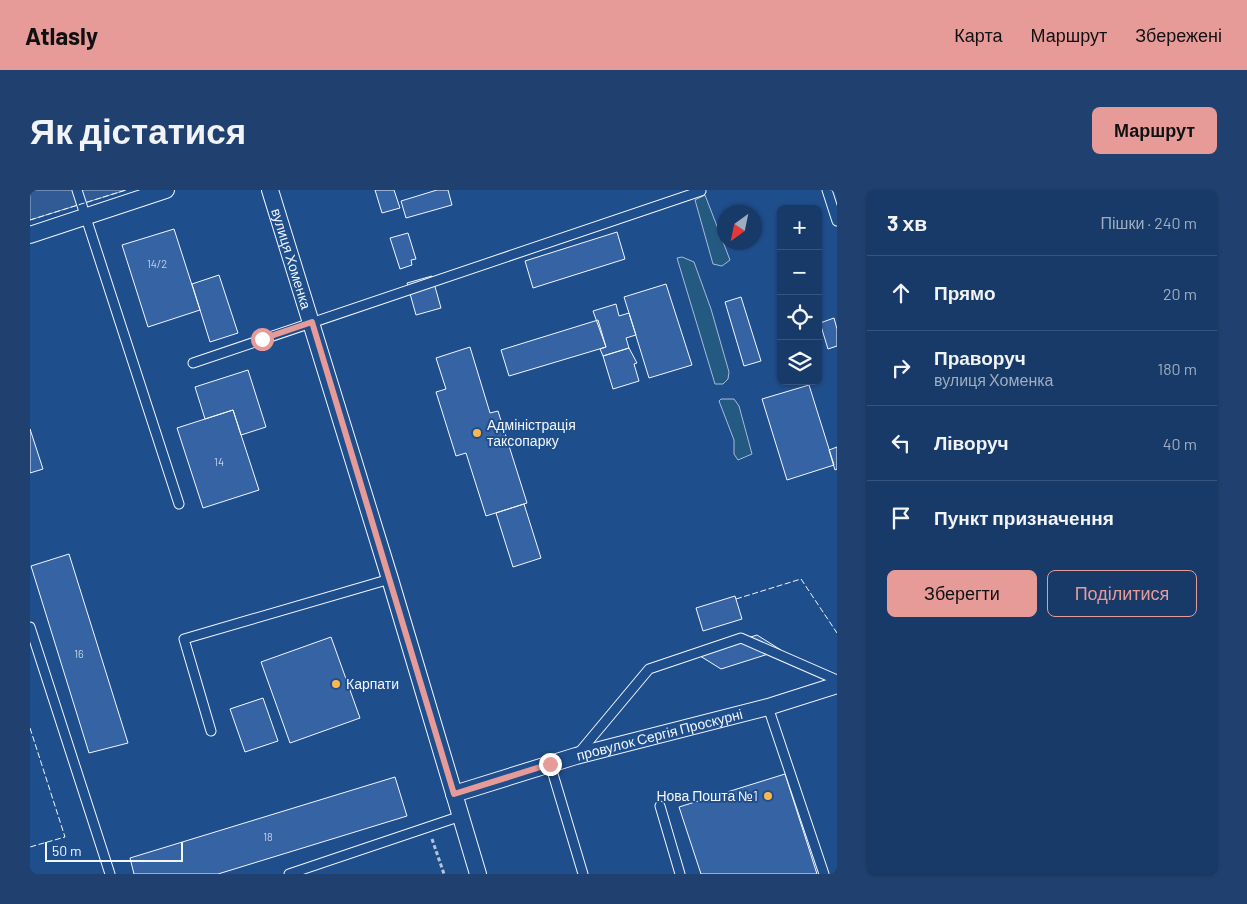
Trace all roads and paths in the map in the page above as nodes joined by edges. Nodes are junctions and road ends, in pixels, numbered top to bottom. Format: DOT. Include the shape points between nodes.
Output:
graph roads {
  1 [pos="77,190"];
  2 [pos="166,190"];
  3 [pos="270,190"];
  4 [pos="827,190"];
  5 [pos="701,191"];
  6 [pos="85,218"];
  7 [pos="837,221"];
  8 [pos="30,235"];
  9 [pos="312,322"];
  10 [pos="193,363"];
  11 [pos="179,504"];
  12 [pos="390,579"];
  13 [pos="30,627"];
  14 [pos="837,680"];
  15 [pos="837,685"];
  16 [pos="768,707"];
  17 [pos="211,731"];
  18 [pos="576,756"];
  19 [pos="550,764"];
  20 [pos="454,794"];
  21 [pos="660,806"];
  22 [pos="461,816"];
  23 [pos="428,827"];
  24 [pos="110,874"];
  25 [pos="289,874"];
  26 [pos="444,874"];
  27 [pos="478,874"];
  28 [pos="583,874"];
  29 [pos="680,874"];
  30 [pos="824,874"];
  1 -- 6 [label="lane"];
  2 -- 6 [label="street"];
  3 -- 9 [label="street, вулиця Хоменка"];
  4 -- 7 [label="lane"];
  5 -- 9 [label="lane"];
  6 -- 8 [label="street"];
  6 -- 11 [label="lane"];
  9 -- 10 [label="lane"];
  9 -- 12 [label="street, вулиця Хоменка"];
  12 -- 17 [label="lane" via="184,639"];
  12 -- 20 [label="street, вулиця Хоменка"];
  13 -- 24 [label="lane"];
  14 -- 18 [label="lane" via="740,638 649,669"];
  15 -- 16 [label="street, провулок Сергія Проскурні"];
  16 -- 18 [label="street, провулок Сергія Проскурні"];
  16 -- 30 [label="lane"];
  18 -- 19 [label="street, провулок Сергія Проскурні"];
  19 -- 20 [label="street, провулок Сергія Проскурні"];
  19 -- 28 [label="lane"];
  20 -- 22 [label="street, вулиця Хоменка"];
  21 -- 29 [label="lane"];
  22 -- 23 [label="lane"];
  22 -- 27 [label="street, вулиця Хоменка"];
  23 -- 25 [label="lane"];
  23 -- 26 [label="path"];
}
